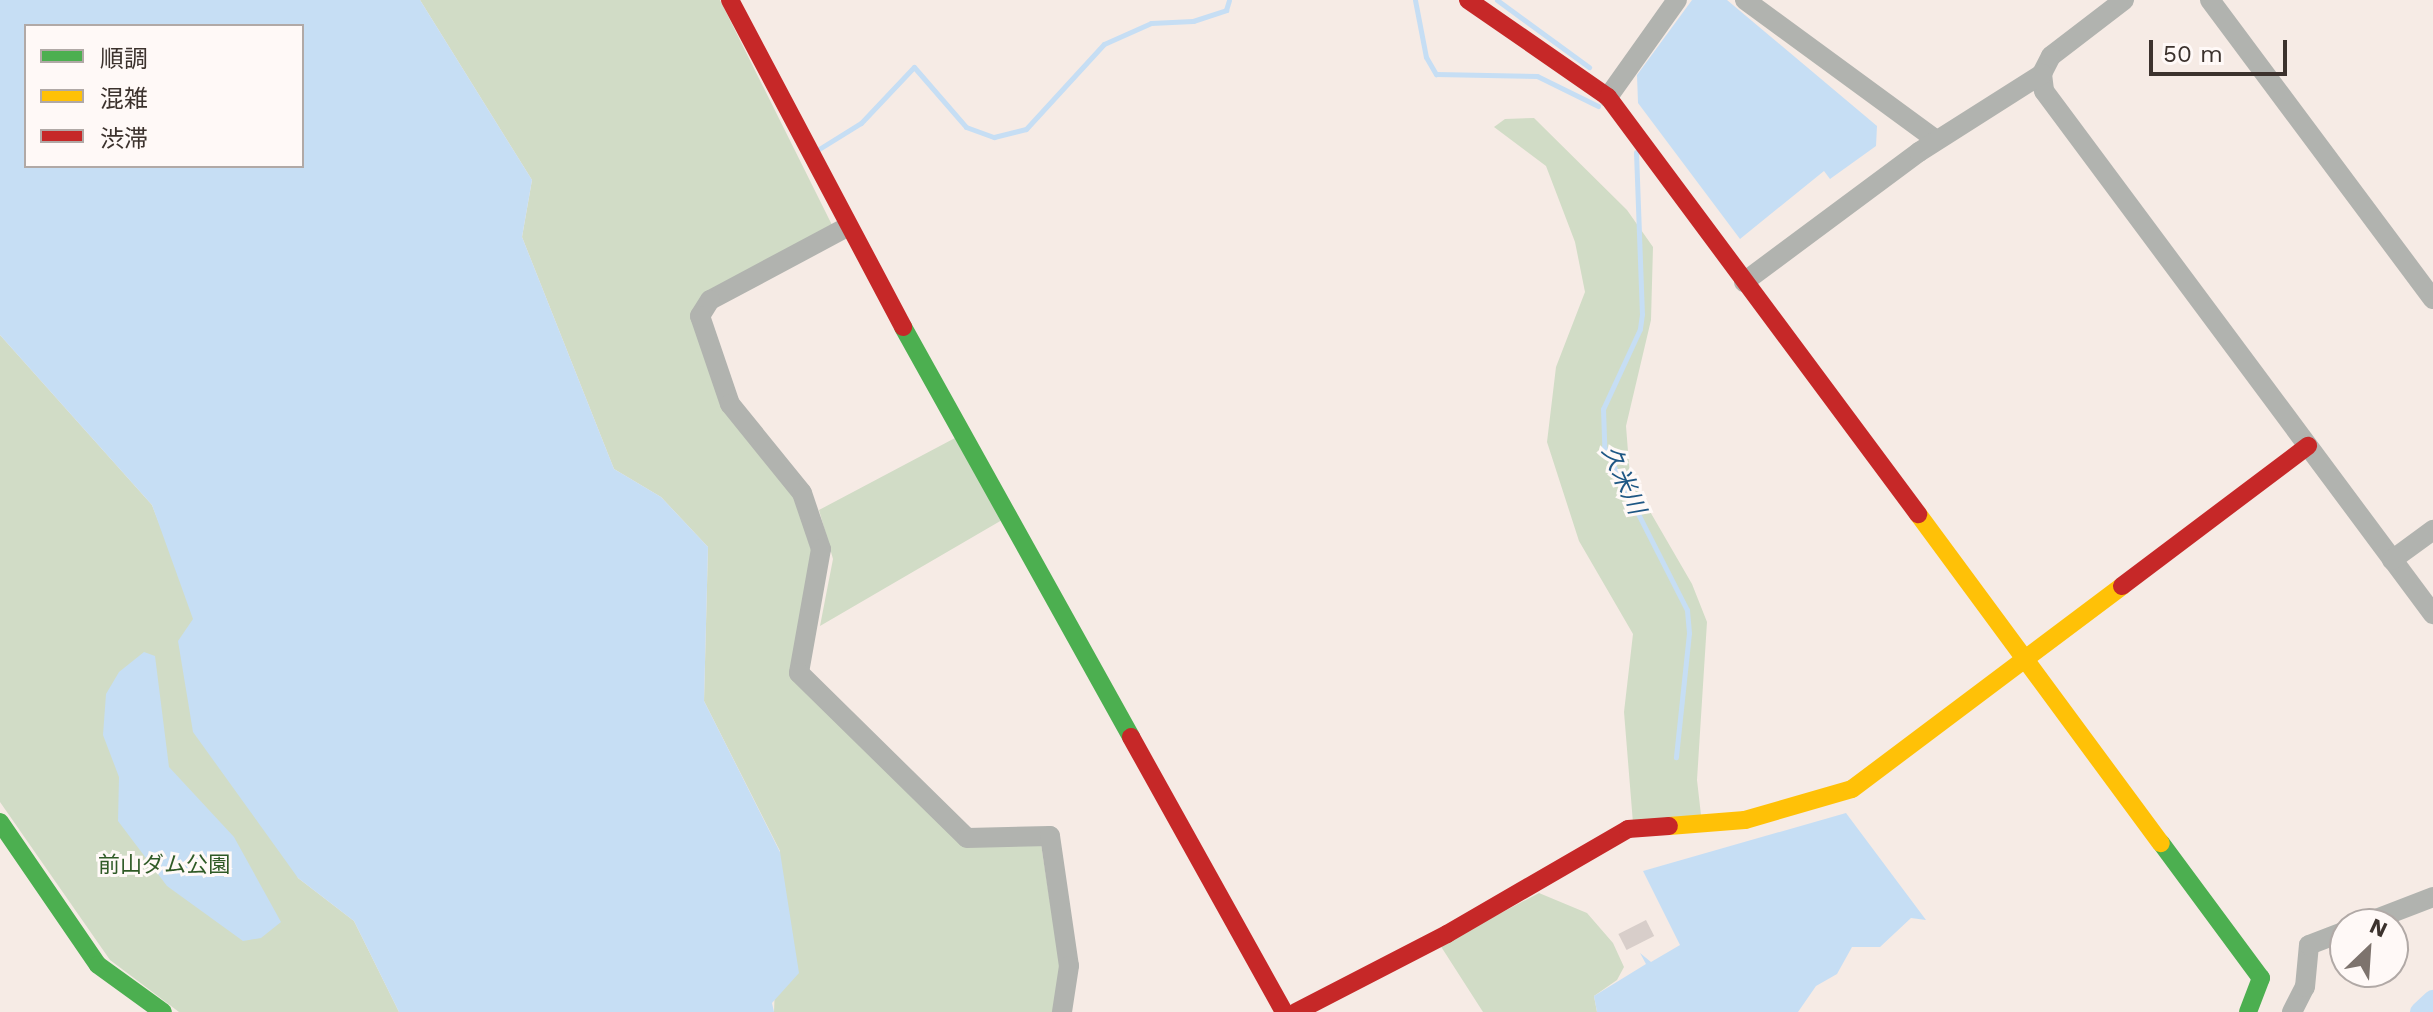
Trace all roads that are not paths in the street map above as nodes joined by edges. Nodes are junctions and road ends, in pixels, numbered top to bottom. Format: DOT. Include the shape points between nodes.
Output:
graph roads {
  1 [pos="730,0"];
  2 [pos="1468,0"];
  3 [pos="1677,0"];
  4 [pos="1745,0"];
  5 [pos="2124,0"];
  6 [pos="2210,0"];
  7 [pos="2042,74"];
  8 [pos="1608,97"];
  9 [pos="1936,140"];
  10 [pos="847,227"];
  11 [pos="1744,282"];
  12 [pos="2433,299"];
  13 [pos="2308,446"];
  14 [pos="2433,530"];
  15 [pos="2392,560"];
  16 [pos="2433,614"];
  17 [pos="2025,658"];
  18 [pos="0,822"];
  19 [pos="6,847"];
  20 [pos="2433,897"];
  21 [pos="2404,908"];
  22 [pos="2329,937"];
  23 [pos="2293,1011"];
  24 [pos="163,1012"];
  25 [pos="1062,1012"];
  26 [pos="1284,1012"];
  27 [pos="1296,1012"];
  28 [pos="2248,1012"];
  1 -- 10 [label="street"];
  2 -- 8 [label="street"];
  3 -- 8 [label="street"];
  4 -- 9 [label="street"];
  5 -- 7 [label="street" via="2061,47"];
  6 -- 12 [label="street"];
  7 -- 9 [label="street"];
  7 -- 13 [label="street" via="2050,102"];
  8 -- 11 [label="street"];
  9 -- 11 [label="street"];
  10 -- 25 [label="street" via="710,300 700,316 730,404 802,493 821,549 799,673 967,838 1050,836 1069,966"];
  10 -- 26 [label="street"];
  11 -- 17 [label="street"];
  13 -- 15 [label="street"];
  13 -- 17 [label="street"];
  14 -- 15 [label="street"];
  15 -- 16 [label="street"];
  17 -- 27 [label="street" via="1852,789 1745,820 1628,829 1447,934"];
  17 -- 28 [label="street" via="2261,978"];
  18 -- 19 [label="street"];
  19 -- 24 [label="street" via="98,965"];
  20 -- 21 [label="street"];
  22 -- 23 [label="street" via="2309,945 2305,987"];
}
